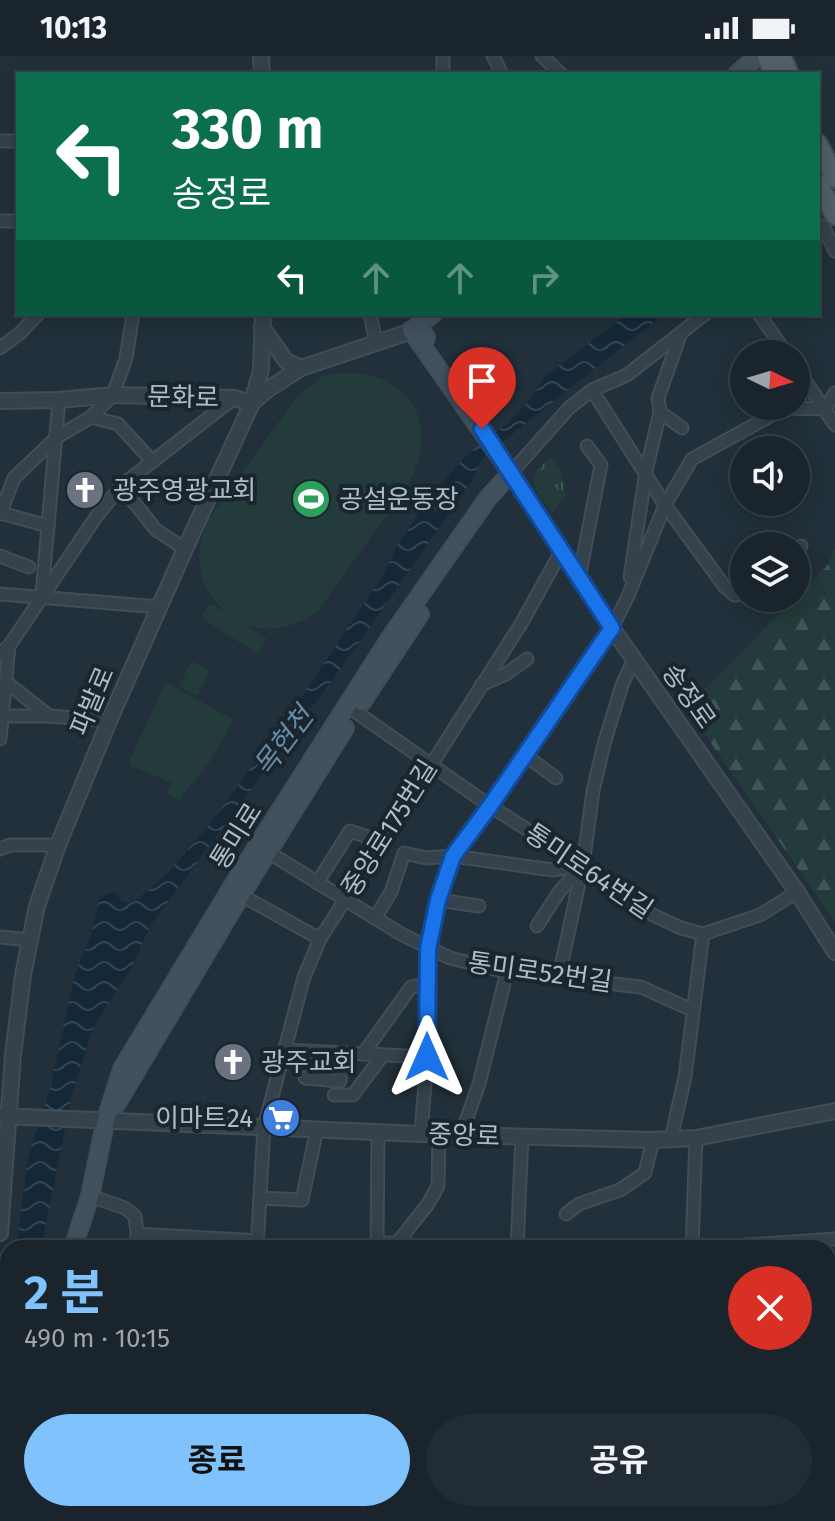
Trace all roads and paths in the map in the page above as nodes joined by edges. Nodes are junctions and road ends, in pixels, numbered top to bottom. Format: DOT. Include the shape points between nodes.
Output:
graph roads {
  1 [pos="248,56"];
  2 [pos="261,56"];
  3 [pos="542,56"];
  4 [pos="758,56"];
  5 [pos="559,72"];
  6 [pos="739,72"];
  7 [pos="820,148"];
  8 [pos="835,178"];
  9 [pos="820,190"];
  10 [pos="828,219"];
  11 [pos="835,251"];
  12 [pos="36,316"];
  13 [pos="133,316"];
  14 [pos="370,316"];
  15 [pos="430,316"];
  16 [pos="702,316"];
  17 [pos="760,316"];
  18 [pos="263,320"];
  19 [pos="415,327"];
  20 [pos="681,333"];
  21 [pos="777,340"];
  22 [pos="376,342"];
  23 [pos="0,348"];
  24 [pos="301,368"];
  25 [pos="810,387"];
  26 [pos="592,390"];
  27 [pos="835,393"];
  28 [pos="113,395"];
  29 [pos="234,398"];
  30 [pos="59,400"];
  31 [pos="0,401"];
  32 [pos="252,403"];
  33 [pos="825,409"];
  34 [pos="660,412"];
  35 [pos="91,417"];
  36 [pos="835,425"];
  37 [pos="682,428"];
  38 [pos="57,437"];
  39 [pos="587,446"];
  40 [pos="152,461"];
  41 [pos="509,469"];
  42 [pos="646,471"];
  43 [pos="121,486"];
  44 [pos="665,505"];
  45 [pos="0,514"];
  46 [pos="48,526"];
  47 [pos="185,549"];
  48 [pos="562,550"];
  49 [pos="0,556"];
  50 [pos="29,567"];
  51 [pos="579,578"];
  52 [pos="730,591"];
  53 [pos="0,594"];
  54 [pos="628,596"];
  55 [pos="42,599"];
  56 [pos="159,607"];
  57 [pos="612,628"];
  58 [pos="5,650"];
  59 [pos="527,659"];
  60 [pos="634,659"];
  61 [pos="6,682"];
  62 [pos="481,685"];
  63 [pos="356,712"];
  64 [pos="3,716"];
  65 [pos="49,716"];
  66 [pos="109,721"];
  67 [pos="0,739"];
  68 [pos="525,755"];
  69 [pos="430,763"];
  70 [pos="556,778"];
  71 [pos="490,806"];
  72 [pos="380,841"];
  73 [pos="58,845"];
  74 [pos="0,849"];
  75 [pos="268,852"];
  76 [pos="453,856"];
  77 [pos="583,865"];
  78 [pos="317,883"];
  79 [pos="797,892"];
  80 [pos="241,895"];
  81 [pos="344,899"];
  82 [pos="438,900"];
  83 [pos="479,906"];
  84 [pos="375,918"];
  85 [pos="537,926"];
  86 [pos="703,934"];
  87 [pos="0,937"];
  88 [pos="320,939"];
  89 [pos="29,940"];
  90 [pos="428,949"];
  91 [pos="835,952"];
  92 [pos="507,972"];
  93 [pos="559,976"];
  94 [pos="428,984"];
  95 [pos="692,1010"];
  96 [pos="283,1050"];
  97 [pos="343,1053"];
  98 [pos="363,1054"];
  99 [pos="383,1055"];
  100 [pos="427,1057"];
  101 [pos="305,1078"];
  102 [pos="334,1095"];
  103 [pos="835,1111"];
  104 [pos="7,1116"];
  105 [pos="98,1120"];
  106 [pos="264,1127"];
  107 [pos="317,1129"];
  108 [pos="378,1132"];
  109 [pos="421,1134"];
  110 [pos="439,1134"];
  111 [pos="461,1135"];
  112 [pos="522,1137"];
  113 [pos="696,1138"];
  114 [pos="671,1139"];
  115 [pos="653,1140"];
  116 [pos="90,1196"];
  117 [pos="260,1198"];
  118 [pos="566,1214"];
  119 [pos="0,1233"];
  120 [pos="137,1234"];
  121 [pos="76,1240"];
  122 [pos="137,1240"];
  123 [pos="174,1240"];
  124 [pos="258,1240"];
  125 [pos="377,1240"];
  126 [pos="399,1240"];
  127 [pos="517,1240"];
  128 [pos="692,1240"];
  1 -- 2 [label="street"];
  3 -- 5 [label="street"];
  4 -- 6 [label="main road"];
  7 -- 8 [label="main road"];
  9 -- 10 [label="main road"];
  10 -- 11 [label="street"];
  12 -- 23 [label="street"];
  13 -- 28 [label="street, 문화로"];
  14 -- 22 [label="street"];
  15 -- 19 [label="main road, 파발로"];
  16 -- 20 [label="street, 통미로"];
  17 -- 21 [label="street"];
  18 -- 24 [label="street" via="286,361"];
  18 -- 32 [label="street" via="261,370"];
  19 -- 22 [label="street, 파발로"];
  19 -- 41 [label="main road"];
  20 -- 26 [label="street, 통미로" via="627,375"];
  20 -- 34 [label="street" via="658,398"];
  22 -- 24 [label="street, 파발로"];
  24 -- 32 [label="street, 파발로"];
  25 -- 33 [label="street"];
  26 -- 41 [label="street, 통미로"];
  26 -- 42 [label="street"];
  27 -- 33 [label="street"];
  28 -- 29 [label="street, 문화로"];
  28 -- 30 [label="street, 문화로"];
  28 -- 35 [label="street"];
  29 -- 32 [label="street, 문화로"];
  29 -- 40 [label="street"];
  30 -- 31 [label="street, 문화로"];
  30 -- 38 [label="street"];
  32 -- 47 [label="street, 파발로"];
  33 -- 36 [label="street"];
  33 -- 44 [label="street" via="785,408 692,459"];
  34 -- 37 [label="street"];
  34 -- 42 [label="street"];
  35 -- 38 [label="street"];
  35 -- 40 [label="street" via="118,424"];
  38 -- 45 [label="street" via="14,478"];
  38 -- 46 [label="street"];
  39 -- 51 [label="street" via="601,465"];
  40 -- 43 [label="street"];
  41 -- 48 [label="street, 송정로"];
  41 -- 63 [label="main road, 통미로"];
  41 -- 105 [label="main road, 통미로" via="388,641 246,864 122,1069"];
  42 -- 44 [label="street"];
  42 -- 54 [label="street"];
  43 -- 47 [label="street" via="156,530"];
  43 -- 55 [label="street"];
  44 -- 52 [label="street"];
  44 -- 54 [label="street"];
  45 -- 46 [label="street"];
  46 -- 55 [label="street"];
  47 -- 56 [label="street, 파발로"];
  48 -- 51 [label="street, 송정로"];
  48 -- 62 [label="street, 중앙로175번길"];
  49 -- 50 [label="street"];
  51 -- 57 [label="street, 송정로"];
  53 -- 55 [label="street"];
  54 -- 57 [label="street"];
  55 -- 56 [label="street"];
  55 -- 58 [label="street"];
  56 -- 66 [label="street, 파발로"];
  57 -- 60 [label="street, 송정로"];
  57 -- 68 [label="street"];
  58 -- 61 [label="street"];
  59 -- 62 [label="street"];
  60 -- 77 [label="street" via="604,744"];
  60 -- 79 [label="street, 송정로"];
  61 -- 64 [label="street"];
  61 -- 65 [label="street"];
  62 -- 69 [label="street, 중앙로175번길"];
  63 -- 69 [label="street, 통미로64번길"];
  63 -- 75 [label="main road, 통미로"];
  64 -- 65 [label="street"];
  64 -- 67 [label="street"];
  65 -- 66 [label="street"];
  66 -- 73 [label="street, 파발로"];
  68 -- 70 [label="street"];
  68 -- 71 [label="street"];
  69 -- 71 [label="street, 통미로64번길"];
  69 -- 72 [label="street, 중앙로175번길"];
  71 -- 76 [label="street"];
  71 -- 77 [label="street, 통미로64번길"];
  72 -- 78 [label="street" via="350,831"];
  72 -- 81 [label="street, 중앙로175번길"];
  73 -- 74 [label="street"];
  73 -- 89 [label="street, 파발로"];
  75 -- 78 [label="street, 통미로52번길"];
  75 -- 80 [label="main road, 통미로"];
  76 -- 77 [label="street" via="553,870"];
  76 -- 82 [label="street"];
  76 -- 84 [label="street" via="404,853 391,892"];
  77 -- 85 [label="street"];
  77 -- 86 [label="street, 통미로64번길" via="653,915"];
  77 -- 93 [label="street"];
  78 -- 81 [label="street, 통미로52번길"];
  79 -- 86 [label="street" via="760,915"];
  79 -- 91 [label="street, 송정로"];
  80 -- 88 [label="street"];
  80 -- 105 [label="main road, 통미로" via="133,1081"];
  81 -- 84 [label="street, 통미로52번길"];
  81 -- 88 [label="street, 중앙로175번길"];
  82 -- 83 [label="street"];
  82 -- 90 [label="street"];
  84 -- 90 [label="street, 통미로52번길"];
  86 -- 95 [label="street"];
  87 -- 89 [label="street"];
  88 -- 96 [label="street, 중앙로175번길"];
  89 -- 104 [label="street, 파발로"];
  90 -- 92 [label="street, 통미로52번길"];
  90 -- 94 [label="street"];
  92 -- 93 [label="street, 통미로52번길"];
  92 -- 111 [label="street"];
  93 -- 95 [label="street, 통미로52번길" via="641,987"];
  94 -- 98 [label="street" via="411,987"];
  94 -- 100 [label="street"];
  95 -- 114 [label="street"];
  96 -- 97 [label="street"];
  96 -- 106 [label="street, 중앙로175번길"];
  97 -- 98 [label="street"];
  97 -- 101 [label="street" via="340,1081"];
  98 -- 99 [label="street"];
  99 -- 100 [label="street"];
  99 -- 102 [label="street" via="353,1095"];
  100 -- 109 [label="street"];
  103 -- 113 [label="street, 중앙로"];
  104 -- 105 [label="street, 중앙로"];
  104 -- 119 [label="street, 파발로"];
  105 -- 106 [label="street, 중앙로"];
  105 -- 116 [label="main road, 통미로"];
  106 -- 107 [label="street, 중앙로"];
  106 -- 117 [label="street, 중앙로175번길"];
  107 -- 108 [label="street, 중앙로"];
  107 -- 117 [label="street" via="302,1200"];
  108 -- 109 [label="street, 중앙로"];
  108 -- 125 [label="street"];
  109 -- 110 [label="street, 중앙로"];
  110 -- 111 [label="street, 중앙로"];
  110 -- 126 [label="street" via="438,1186"];
  111 -- 112 [label="street, 중앙로"];
  112 -- 115 [label="street, 중앙로"];
  112 -- 127 [label="street"];
  113 -- 114 [label="street, 중앙로"];
  113 -- 128 [label="street"];
  114 -- 115 [label="street, 중앙로"];
  115 -- 118 [label="street" via="645,1173"];
  116 -- 120 [label="street" via="135,1216"];
  116 -- 121 [label="main road, 통미로"];
  117 -- 124 [label="street, 중앙로175번길"];
  120 -- 122 [label="street"];
  120 -- 123 [label="street"];
}
